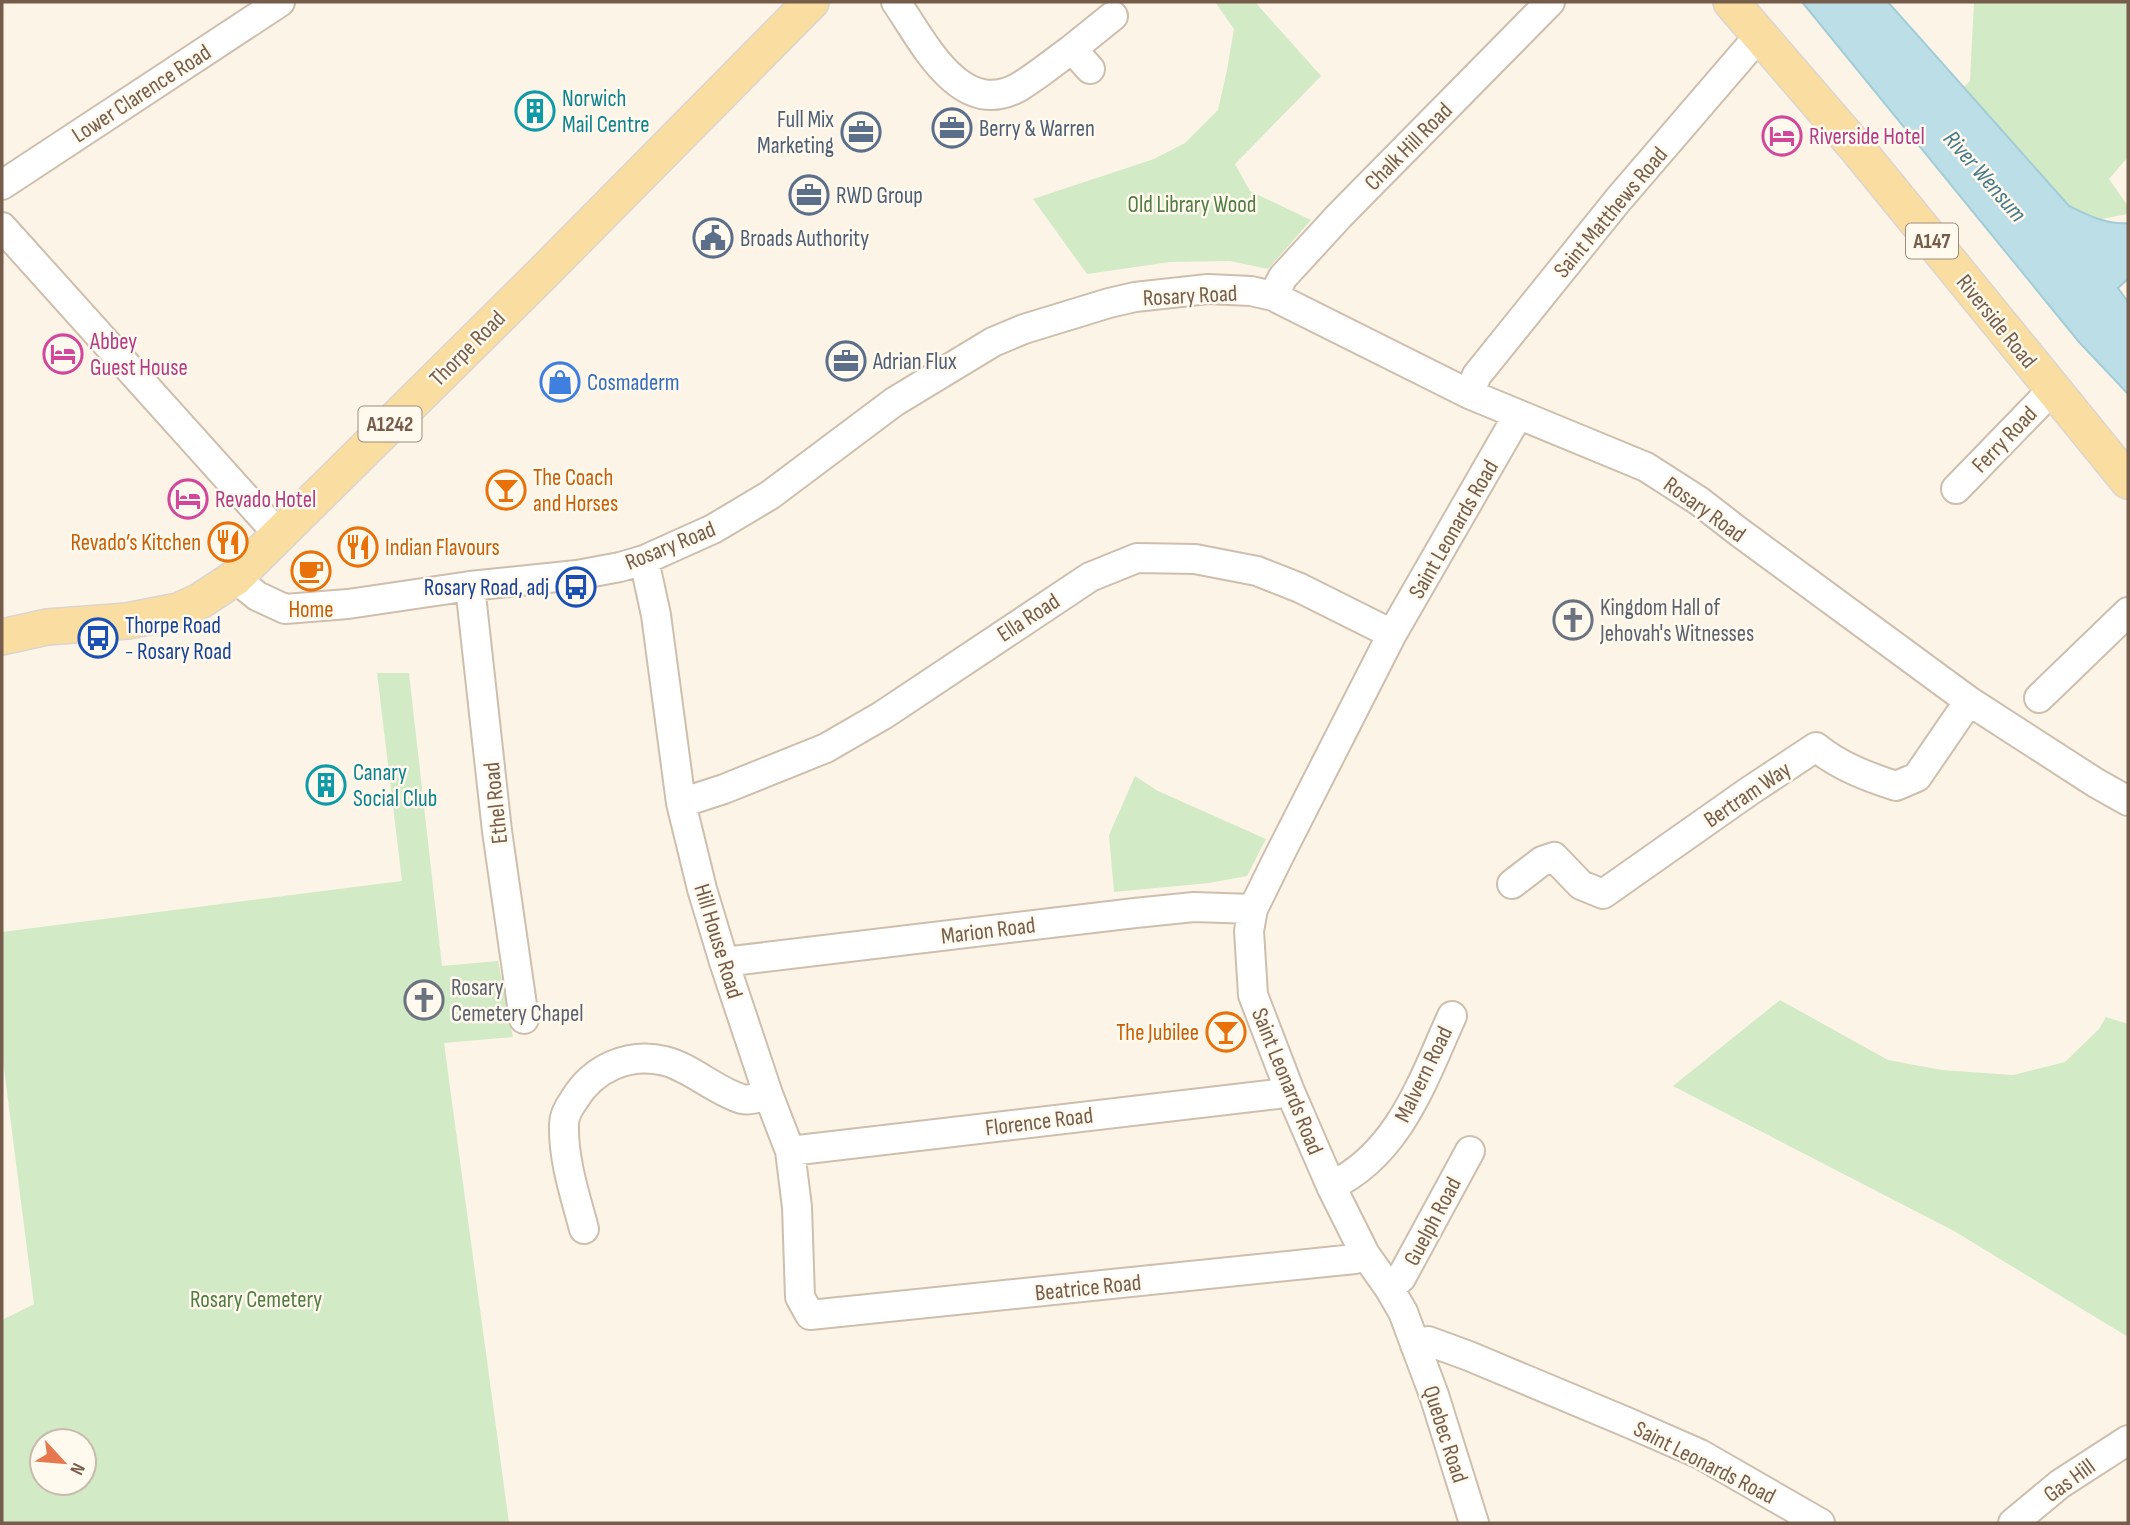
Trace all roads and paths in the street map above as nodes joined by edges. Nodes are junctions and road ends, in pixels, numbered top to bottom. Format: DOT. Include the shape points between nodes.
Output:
graph roads {
  1 [pos="280,2"];
  2 [pos="811,2"];
  3 [pos="896,2"];
  4 [pos="1550,2"];
  5 [pos="1731,2"];
  6 [pos="1113,16"];
  7 [pos="1759,36"];
  8 [pos="2,185"];
  9 [pos="2,227"];
  10 [pos="1273,296"];
  11 [pos="2053,389"];
  12 [pos="1469,394"];
  13 [pos="1518,415"];
  14 [pos="2128,481"];
  15 [pos="1956,489"];
  16 [pos="278,534"];
  17 [pos="643,560"];
  18 [pos="235,578"];
  19 [pos="470,586"];
  20 [pos="2128,612"];
  21 [pos="1392,634"];
  22 [pos="2,637"];
  23 [pos="2039,698"];
  24 [pos="1969,701"];
  25 [pos="2128,801"];
  26 [pos="681,803"];
  27 [pos="1512,884"];
  28 [pos="1253,909"];
  29 [pos="724,962"];
  30 [pos="1452,1016"];
  31 [pos="524,1019"];
  32 [pos="1289,1089"];
  33 [pos="768,1094"];
  34 [pos="790,1151"];
  35 [pos="1470,1151"];
  36 [pos="1331,1186"];
  37 [pos="584,1228"];
  38 [pos="1365,1254"];
  39 [pos="1389,1288"];
  40 [pos="810,1315"];
  41 [pos="1415,1345"];
  42 [pos="2128,1440"];
  43 [pos="1474,1523"];
  44 [pos="1820,1523"];
  45 [pos="2013,1523"];
  1 -- 8 [label="street, Lower Clarence Road"];
  2 -- 16 [label="main road, Thorpe Road / A1242"];
  3 -- 6 [label="street" via="957,83 975,94 996,96 1081,59"];
  4 -- 10 [label="street, Chalk Hill Road" via="1332,224 1283,277"];
  5 -- 7 [label="main road, Riverside Road / A147"];
  7 -- 11 [label="main road, Riverside Road / A147"];
  7 -- 12 [label="street, Saint Matthews Road" via="1618,200 1477,375"];
  9 -- 16 [label="street"];
  10 -- 12 [label="street, Rosary Road"];
  10 -- 17 [label="street, Rosary Road" via="1208,289 1135,297 1024,329 993,342 894,402 770,495 713,529"];
  11 -- 14 [label="main road, Riverside Road / A147"];
  11 -- 15 [label="street, Ferry Road"];
  12 -- 13 [label="street, Rosary Road"];
  13 -- 21 [label="street, Saint Leonards Road"];
  13 -- 24 [label="street, Rosary Road" via="1646,467 1699,501"];
  16 -- 18 [label="main road, Thorpe Road / A1242"];
  17 -- 19 [label="street, Rosary Road" via="577,575"];
  17 -- 26 [label="street, Hill House Road" via="656,615"];
  18 -- 19 [label="street, Rosary Road" via="257,596 285,608"];
  18 -- 22 [label="main road, Thorpe Road / A1242" via="178,611 127,621 47,626"];
  19 -- 31 [label="street, Ethel Road" via="497,831"];
  20 -- 23 [label="street"];
  21 -- 26 [label="street, Ella Road" via="1257,571 1195,559 1137,558 1090,577 826,748"];
  21 -- 28 [label="street, Saint Leonards Road"];
  24 -- 25 [label="street, Rosary Road"];
  24 -- 27 [label="street, Bertram Way" via="1916,777 1896,786 1829,758 1816,747 1603,894 1581,885 1554,857"];
  26 -- 29 [label="street, Hill House Road"];
  28 -- 29 [label="street, Marion Road" via="1159,910"];
  28 -- 32 [label="street, Saint Leonards Road" via="1249,931 1253,995"];
  29 -- 33 [label="street, Hill House Road"];
  30 -- 36 [label="street, Malvern Road" via="1407,1114 1390,1139 1373,1158"];
  32 -- 34 [label="street, Florence Road"];
  32 -- 36 [label="street, Saint Leonards Road"];
  33 -- 34 [label="street, Hill House Road"];
  33 -- 37 [label="street" via="741,1099 667,1061 615,1063 595,1075 580,1089 564,1123 569,1173"];
  34 -- 40 [label="street, Hill House Road" via="800,1297"];
  35 -- 39 [label="street, Guelph Road" via="1402,1278"];
  36 -- 38 [label="street, Saint Leonards Road"];
  38 -- 39 [label="street, Saint Leonards Road"];
  38 -- 40 [label="street, Beatrice Road" via="1354,1259"];
  39 -- 41 [label="street, Saint Leonards Road"];
  41 -- 43 [label="street, Quebec Road"];
  41 -- 44 [label="street, Saint Leonards Road" via="1428,1341 1469,1356 1700,1454"];
  42 -- 45 [label="street, Gas Hill" via="2060,1484"];
}
